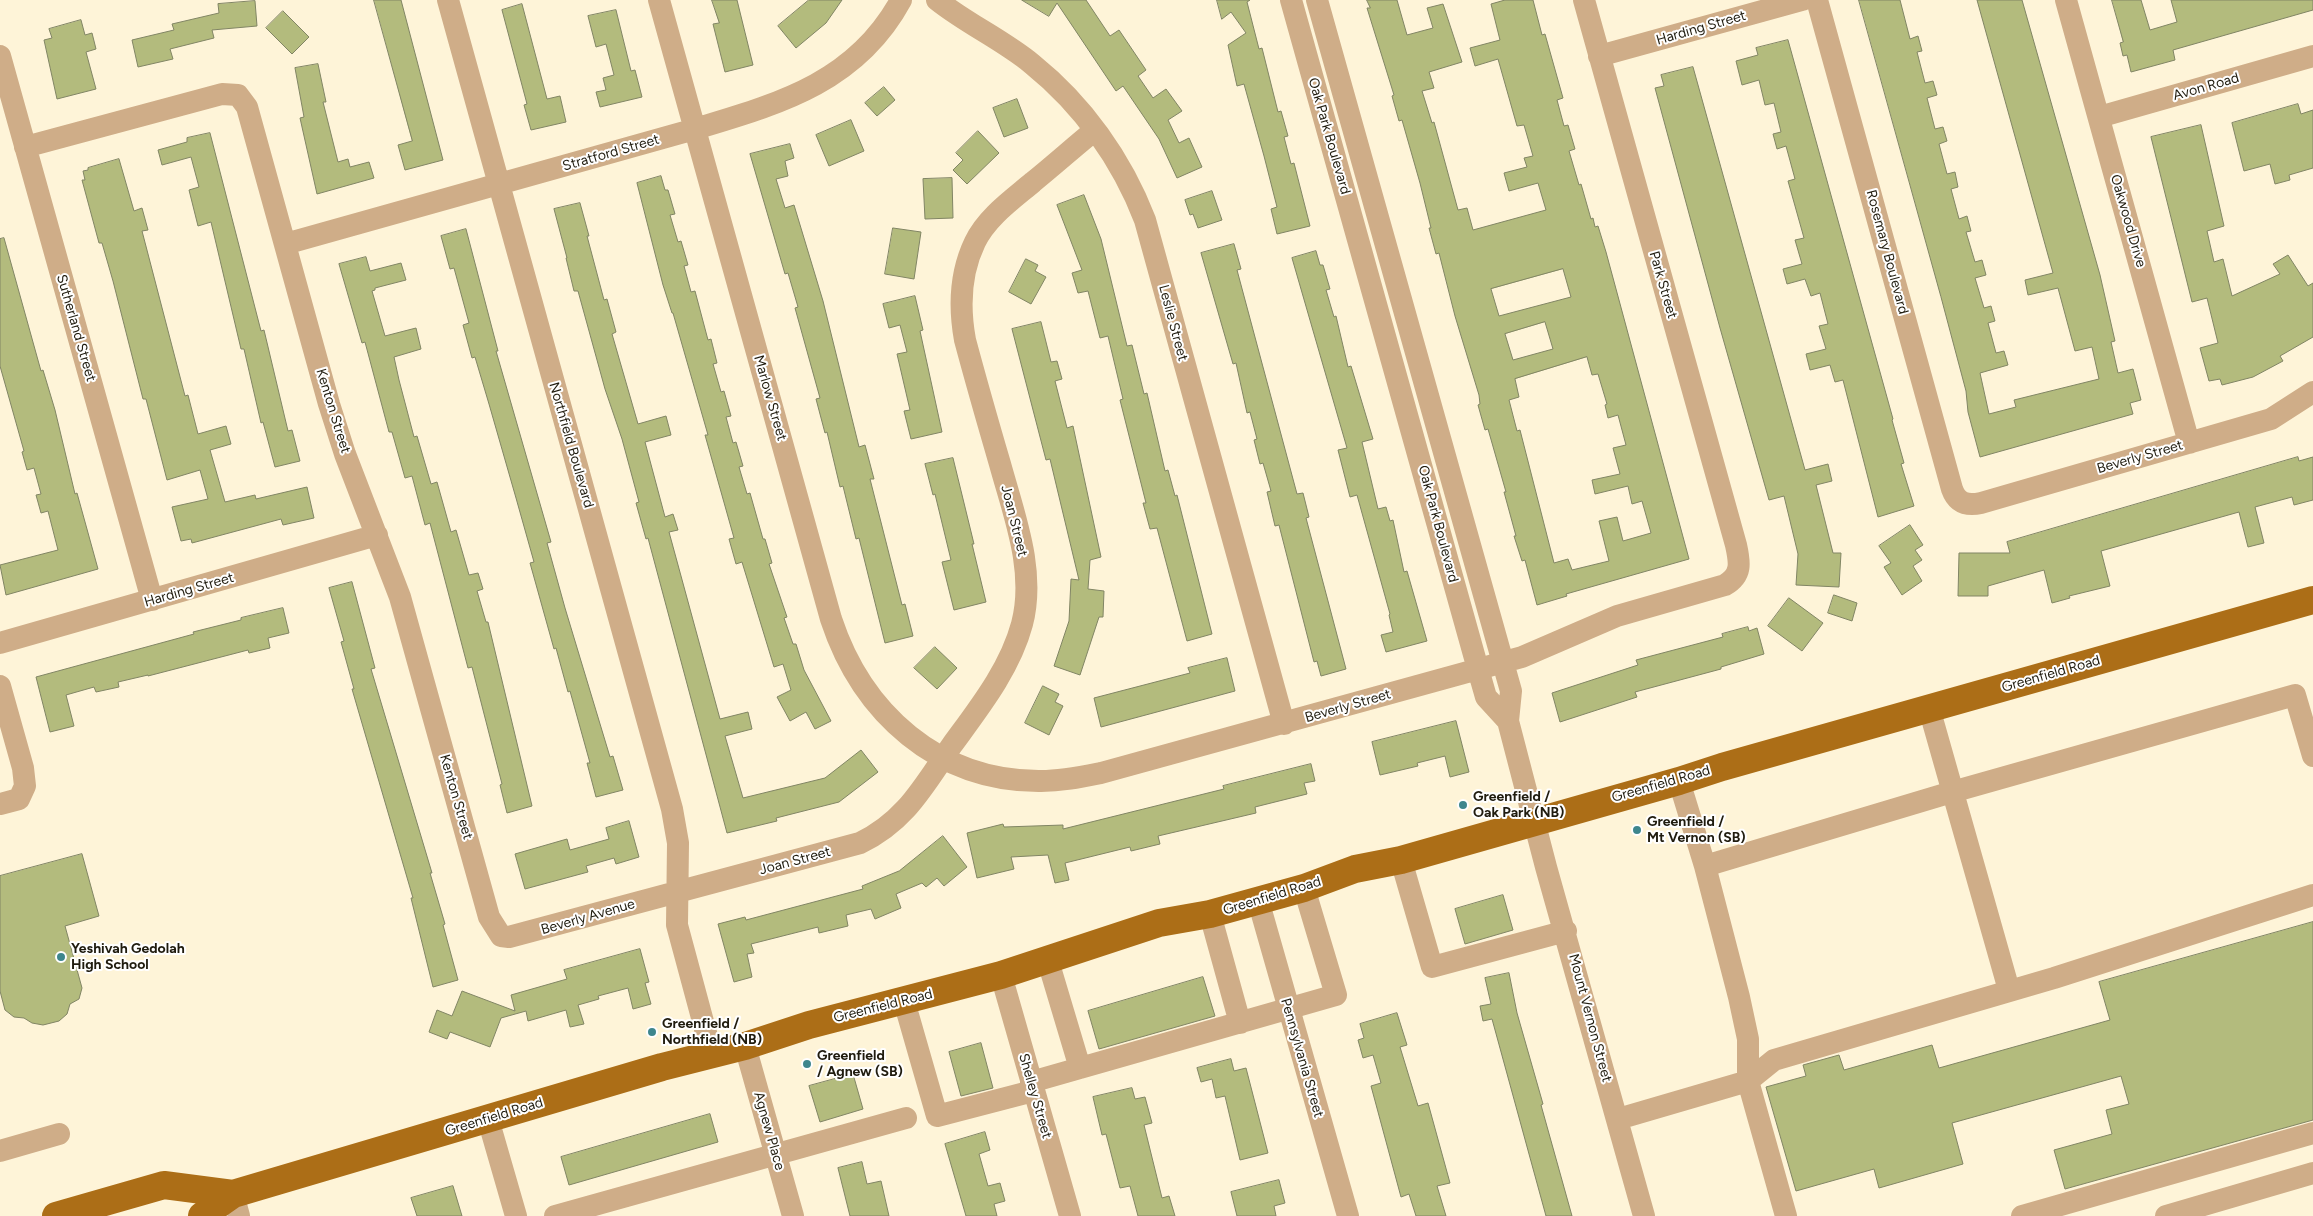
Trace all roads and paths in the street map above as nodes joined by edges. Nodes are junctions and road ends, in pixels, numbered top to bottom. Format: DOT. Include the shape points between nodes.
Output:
graph roads {
  1 [pos="448,0"];
  2 [pos="659,0"];
  3 [pos="901,0"];
  4 [pos="937,0"];
  5 [pos="1291,0"];
  6 [pos="1317,0"];
  7 [pos="1584,0"];
  8 [pos="1802,0"];
  9 [pos="1817,0"];
  10 [pos="2066,0"];
  11 [pos="1325,31"];
  12 [pos="1302,37"];
  13 [pos="0,56"];
  14 [pos="1599,56"];
  15 [pos="2313,56"];
  16 [pos="2099,117"];
  17 [pos="695,129"];
  18 [pos="1095,130"];
  19 [pos="25,147"];
  20 [pos="498,184"];
  21 [pos="285,244"];
  22 [pos="1405,315"];
  23 [pos="1382,321"];
  24 [pos="2313,392"];
  25 [pos="2189,443"];
  26 [pos="1961,502"];
  27 [pos="377,535"];
  28 [pos="1739,570"];
  29 [pos="152,600"];
  30 [pos="2313,600"];
  31 [pos="0,643"];
  32 [pos="1502,662"];
  33 [pos="1478,669"];
  34 [pos="0,686"];
  35 [pos="1929,708"];
  36 [pos="1508,721"];
  37 [pos="1284,724"];
  38 [pos="2313,756"];
  39 [pos="943,758"];
  40 [pos="1680,781"];
  41 [pos="1952,792"];
  42 [pos="0,804"];
  43 [pos="1535,821"];
  44 [pos="1401,860"];
  45 [pos="1705,866"];
  46 [pos="1304,888"];
  47 [pos="676,893"];
  48 [pos="2313,895"];
  49 [pos="1258,900"];
  50 [pos="1210,914"];
  51 [pos="1566,931"];
  52 [pos="501,936"];
  53 [pos="1048,961"];
  54 [pos="1001,975"];
  55 [pos="2009,990"];
  56 [pos="904,1002"];
  57 [pos="1288,1009"];
  58 [pos="1240,1023"];
  59 [pos="745,1046"];
  60 [pos="712,1055"];
  61 [pos="1080,1068"];
  62 [pos="1748,1081"];
  63 [pos="1032,1087"];
  64 [pos="906,1118"];
  65 [pos="488,1119"];
  66 [pos="1618,1119"];
  67 [pos="2313,1133"];
  68 [pos="59,1134"];
  69 [pos="0,1151"];
  70 [pos="775,1154"];
  71 [pos="2313,1173"];
  72 [pos="236,1205"];
  73 [pos="56,1216"];
  74 [pos="202,1216"];
  75 [pos="516,1216"];
  76 [pos="555,1216"];
  77 [pos="793,1216"];
  78 [pos="1070,1216"];
  79 [pos="1348,1216"];
  80 [pos="1644,1216"];
  81 [pos="1786,1216"];
  82 [pos="2022,1216"];
  83 [pos="2166,1216"];
  1 -- 20 [label="street, Northfield Boulevard"];
  2 -- 17 [label="street, Marlow Street"];
  3 -- 17 [label="street, Stratford Street" via="866,47 813,87 761,109"];
  4 -- 18 [label="street, Leslie Street" via="1031,64 1055,84"];
  5 -- 12 [label="street, Oak Park Boulevard"];
  6 -- 11 [label="street, Oak Park Boulevard"];
  7 -- 14 [label="street, Park Street"];
  8 -- 14 [label="street, Harding Street"];
  9 -- 26 [label="street, Rosemary Boulevard" via="1954,495"];
  10 -- 16 [label="street, Oakwood Drive"];
  11 -- 12 [label="street"];
  11 -- 22 [label="street, Oak Park Boulevard"];
  12 -- 23 [label="street, Oak Park Boulevard"];
  13 -- 19 [label="street, Sutherland Street"];
  14 -- 28 [label="street, Park Street" via="1736,545"];
  15 -- 16 [label="street, Avon Road"];
  16 -- 25 [label="street, Oakwood Drive"];
  17 -- 20 [label="street, Stratford Street"];
  17 -- 39 [label="street, Marlow Street" via="840,646 875,703 906,734"];
  18 -- 37 [label="street, Leslie Street" via="1124,173 1145,220"];
  18 -- 39 [label="street, Joan Street" via="984,228 975,242 962,283 965,340 1021,540 1026,586 1022,623 1009,657 995,683"];
  19 -- 21 [label="street, Kenton Street" via="222,94 238,95 248,108"];
  19 -- 29 [label="street, Sutherland Street"];
  20 -- 21 [label="street, Stratford Street"];
  20 -- 47 [label="street, Northfield Boulevard" via="672,809 678,843"];
  21 -- 27 [label="street, Kenton Street" via="336,427"];
  22 -- 23 [label="street"];
  22 -- 32 [label="street, Oak Park Boulevard"];
  23 -- 33 [label="street, Oak Park Boulevard"];
  24 -- 25 [label="street, Beverly Street" via="2272,419"];
  25 -- 26 [label="street, Beverly Street" via="1981,503"];
  27 -- 29 [label="street, Harding Street"];
  27 -- 52 [label="street, Kenton Street" via="408,623 489,917"];
  28 -- 32 [label="street, Beverly Street" via="1725,586 1617,616"];
  29 -- 31 [label="street, Harding Street"];
  30 -- 35 [label="main road, Greenfield Road"];
  32 -- 33 [label="street, Beverly Street"];
  32 -- 36 [label="street, Oak Park Boulevard" via="1511,691"];
  33 -- 36 [label="street, Oak Park Boulevard" via="1486,697"];
  33 -- 37 [label="street, Beverly Street"];
  34 -- 42 [label="street" via="25,786 19,799"];
  35 -- 40 [label="main road, Greenfield Road"];
  35 -- 41 [label="street"];
  36 -- 43 [label="street, Oak Park Boulevard"];
  37 -- 39 [label="street, Beverly Street" via="1071,779 1040,782 1011,779"];
  38 -- 41 [label="street" via="2295,695"];
  39 -- 47 [label="street, Joan Street" via="904,813 871,838 843,849"];
  40 -- 43 [label="main road, Greenfield Road"];
  40 -- 45 [label="street"];
  41 -- 45 [label="street"];
  41 -- 55 [label="street"];
  43 -- 44 [label="main road, Greenfield Road"];
  43 -- 51 [label="street, Mount Vernon Street"];
  44 -- 46 [label="main road, Greenfield Road" via="1355,869"];
  44 -- 51 [label="street" via="1432,967"];
  45 -- 62 [label="street" via="1748,1039"];
  46 -- 49 [label="main road, Greenfield Road"];
  46 -- 57 [label="street" via="1336,995"];
  47 -- 52 [label="street, Beverly Avenue" via="518,936"];
  47 -- 60 [label="street, Northfield Boulevard" via="680,940"];
  48 -- 55 [label="street"];
  49 -- 50 [label="main road, Greenfield Road"];
  49 -- 57 [label="street, Pennsylvania Street"];
  50 -- 53 [label="main road, Greenfield Road" via="1159,923"];
  50 -- 58 [label="street"];
  51 -- 66 [label="street, Mount Vernon Street"];
  53 -- 54 [label="main road, Greenfield Road"];
  53 -- 61 [label="street"];
  54 -- 56 [label="main road, Greenfield Road"];
  54 -- 63 [label="street, Shelley Street"];
  55 -- 62 [label="street" via="1774,1060"];
  56 -- 59 [label="main road, Greenfield Road" via="809,1025"];
  56 -- 63 [label="street" via="937,1116"];
  57 -- 58 [label="street"];
  57 -- 79 [label="street, Pennsylvania Street"];
  58 -- 61 [label="street"];
  59 -- 60 [label="main road, Greenfield Road"];
  59 -- 70 [label="street, Agnew Place"];
  60 -- 65 [label="main road, Greenfield Road"];
  61 -- 63 [label="street"];
  62 -- 66 [label="street"];
  62 -- 81 [label="street"];
  63 -- 78 [label="street, Shelley Street"];
  64 -- 70 [label="street"];
  65 -- 72 [label="main road, Greenfield Road"];
  65 -- 75 [label="street"];
  66 -- 80 [label="street, Mount Vernon Street"];
  67 -- 82 [label="street"];
  68 -- 69 [label="street"];
  70 -- 76 [label="street"];
  70 -- 77 [label="street, Agnew Place"];
  71 -- 83 [label="street"];
  72 -- 73 [label="main road, Greenfield Road" via="164,1185"];
  72 -- 74 [label="main road, Greenfield Road"];
}
